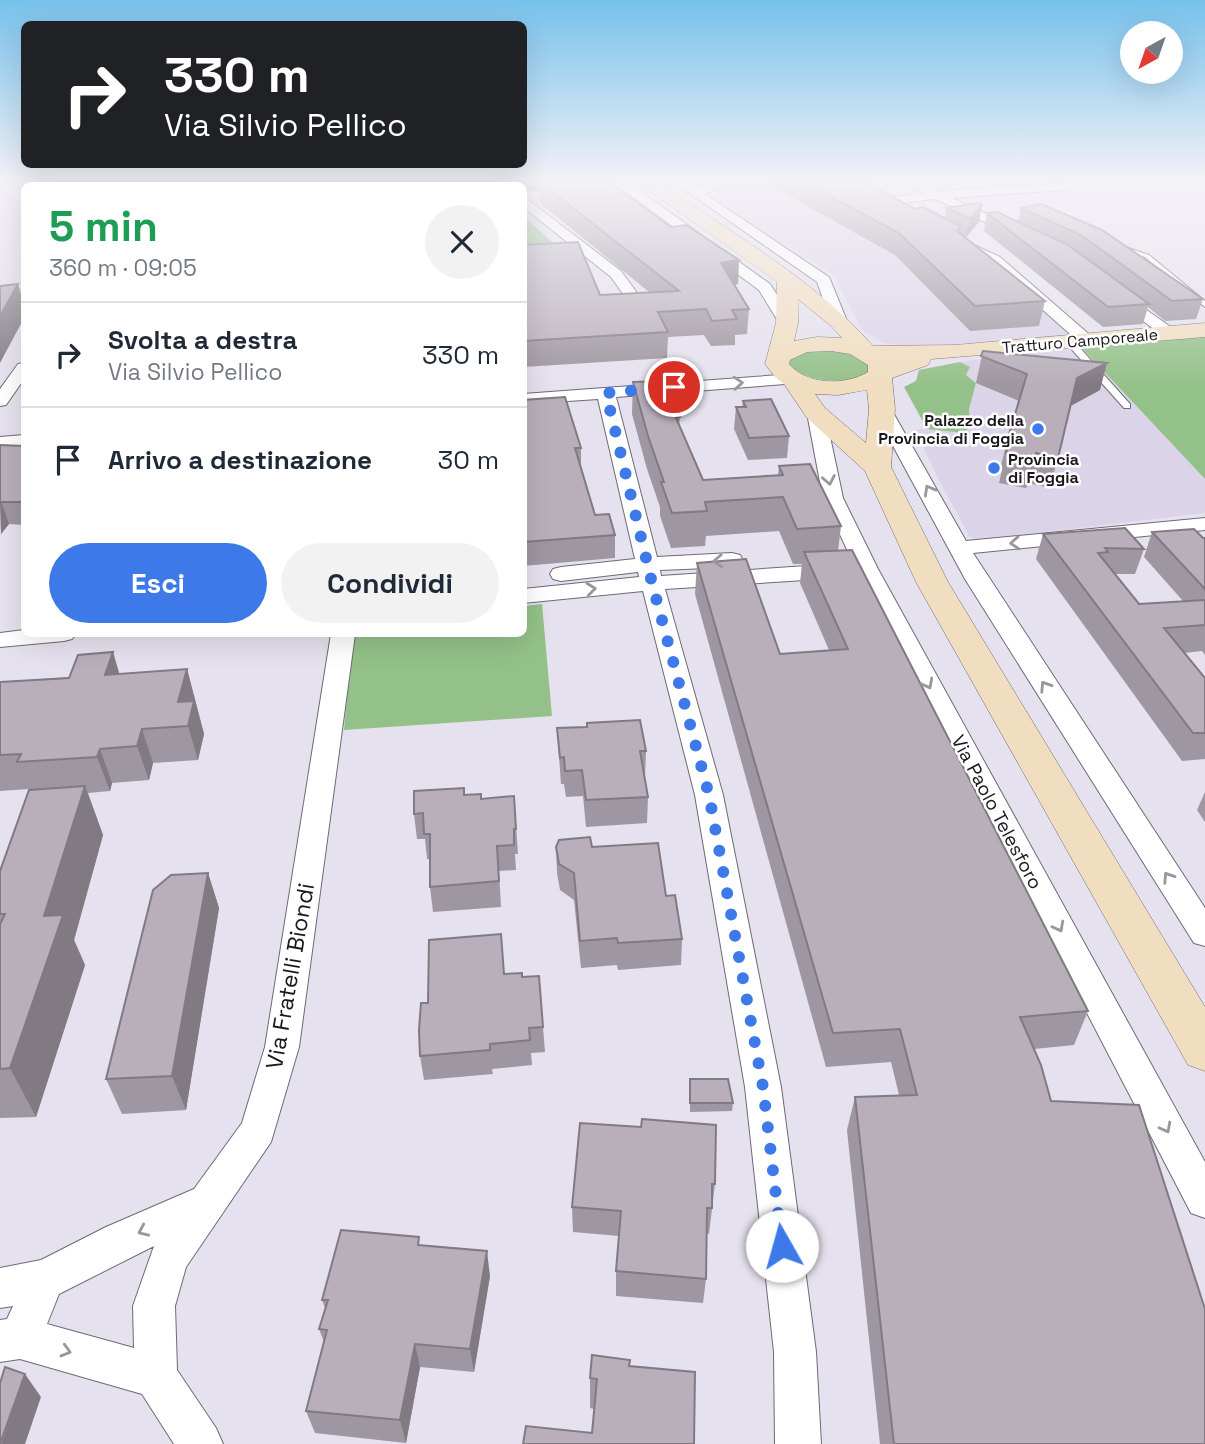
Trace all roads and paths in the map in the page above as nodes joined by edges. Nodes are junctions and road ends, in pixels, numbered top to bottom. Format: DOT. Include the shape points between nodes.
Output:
graph roads {
  1 [pos="588,250"];
  2 [pos="712,250"];
  3 [pos="745,250"];
  4 [pos="781,250"];
  5 [pos="976,250"];
  6 [pos="1131,250"];
  7 [pos="787,280"];
  8 [pos="1104,284"];
  9 [pos="638,305"];
  10 [pos="1205,305"];
  11 [pos="1049,309"];
  12 [pos="839,321"];
  13 [pos="787,323"];
  14 [pos="1205,330"];
  15 [pos="1169,333"];
  16 [pos="1077,340"];
  17 [pos="955,352"];
  18 [pos="866,353"];
  19 [pos="780,356"];
  20 [pos="21,372"];
  21 [pos="881,374"];
  22 [pos="793,379"];
  23 [pos="527,385"];
  24 [pos="606,393"];
  25 [pos="527,399"];
  26 [pos="0,401"];
  27 [pos="1127,406"];
  28 [pos="882,409"];
  29 [pos="816,413"];
  30 [pos="21,424"];
  31 [pos="0,426"];
  32 [pos="21,441"];
  33 [pos="0,443"];
  34 [pos="877,467"];
  35 [pos="1205,524"];
  36 [pos="959,548"];
  37 [pos="863,561"];
  38 [pos="651,574"];
  39 [pos="527,578"];
  40 [pos="527,595"];
  41 [pos="32,637"];
  42 [pos="343,637"];
  43 [pos="0,640"];
  44 [pos="1205,934"];
  45 [pos="1205,1050"];
  46 [pos="1205,1200"];
  47 [pos="206,1203"];
  48 [pos="45,1280"];
  49 [pos="0,1287"];
  50 [pos="10,1339"];
  51 [pos="156,1376"];
  52 [pos="200,1444"];
  53 [pos="798,1444"];
  1 -- 9 [label="street" via="616,274"];
  2 -- 13 [label="street" via="765,287"];
  3 -- 7 [label="street"];
  4 -- 12 [label="street" via="824,279"];
  5 -- 11 [label="street" via="995,260"];
  6 -- 10 [label="lane" via="1147,256"];
  7 -- 12 [label="street"];
  7 -- 13 [label="street"];
  8 -- 15 [label="street"];
  11 -- 16 [label="street"];
  12 -- 18 [label="street"];
  13 -- 19 [label="street"];
  14 -- 15 [label="street, Tratturo Camporeale"];
  15 -- 16 [label="street, Tratturo Camporeale"];
  16 -- 17 [label="street, Tratturo Camporeale"];
  16 -- 27 [label="lane"];
  17 -- 18 [label="street, Tratturo Camporeale"];
  17 -- 21 [label="street, Tratturo Camporeale"];
  18 -- 19 [label="street, Tratturo Camporeale" via="824,344 793,348"];
  18 -- 21 [label="street" via="880,363"];
  19 -- 22 [label="street, Via Paolo Telesforo" via="779,368"];
  19 -- 23 [label="street" via="769,362 710,370"];
  20 -- 26 [label="street"];
  21 -- 22 [label="street, Tratturo Camporeale" via="871,382 847,387"];
  21 -- 28 [label="street"];
  24 -- 22 [label="street, one-way"];
  22 -- 29 [label="street, Via Paolo Telesforo"];
  24 -- 25 [label="street"];
  24 -- 38 [label="street"];
  28 -- 34 [label="street"];
  36 -- 28 [label="street, one-way"];
  29 -- 34 [label="street, Via Paolo Telesforo"];
  29 -- 37 [label="street, Via Paolo Telesforo, one-way" via="833,498"];
  30 -- 31 [label="street"];
  32 -- 33 [label="street"];
  34 -- 45 [label="street, Via Paolo Telesforo" via="932,582"];
  35 -- 36 [label="street, one-way"];
  44 -- 36 [label="street, one-way"];
  37 -- 38 [label="street"];
  37 -- 46 [label="street, Via Paolo Telesforo, one-way"];
  38 -- 39 [label="street"];
  40 -- 38 [label="street, one-way"];
  38 -- 53 [label="street" via="709,795 763,1087 796,1352"];
  41 -- 43 [label="street"];
  42 -- 47 [label="street, Via Fratelli Biondi" via="282,1047 258,1130"];
  47 -- 48 [label="street, one-way"];
  47 -- 51 [label="street, Via Fratelli Biondi" via="169,1258 154,1306"];
  48 -- 49 [label="street"];
  48 -- 50 [label="street"];
  50 -- 51 [label="street, one-way"];
  51 -- 52 [label="street"];
}
